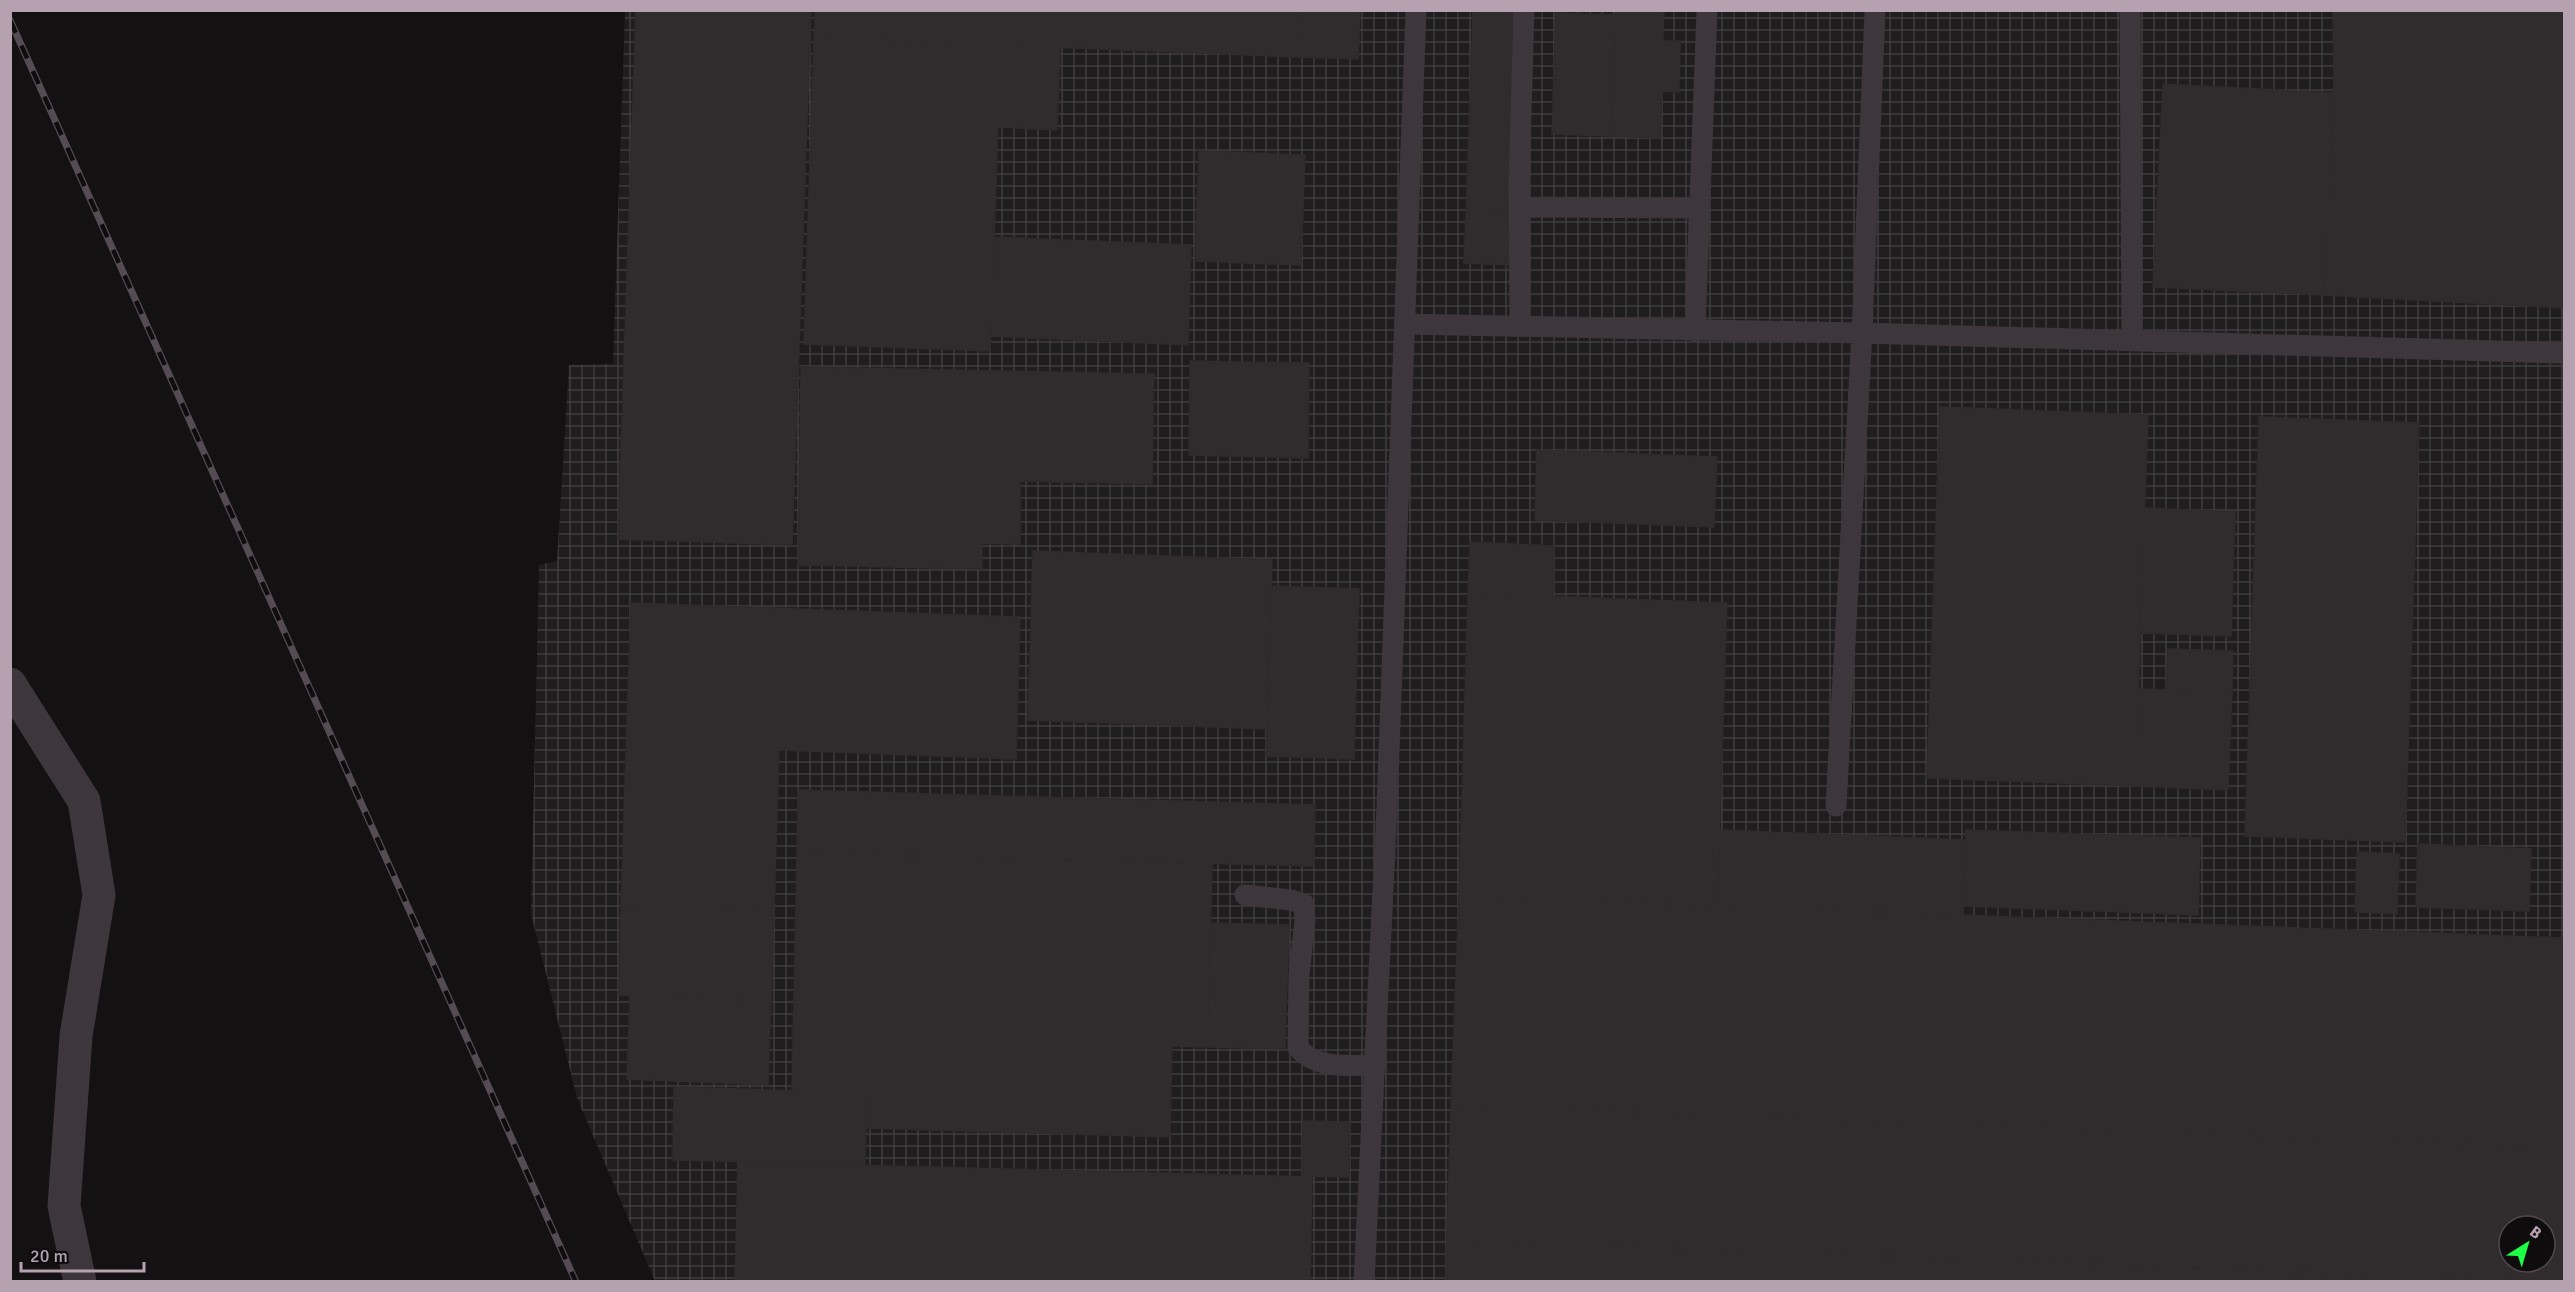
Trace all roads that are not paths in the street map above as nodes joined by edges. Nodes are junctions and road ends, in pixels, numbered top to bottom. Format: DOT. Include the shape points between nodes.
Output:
graph roads {
  1 [pos="1416,10"];
  2 [pos="1524,10"];
  3 [pos="1707,10"];
  4 [pos="1875,10"];
  5 [pos="2130,10"];
  6 [pos="1520,207"];
  7 [pos="1698,208"];
  8 [pos="1405,324"];
  9 [pos="1520,326"];
  10 [pos="1695,331"];
  11 [pos="1862,333"];
  12 [pos="2133,340"];
  13 [pos="2565,352"];
  14 [pos="10,684"];
  15 [pos="1836,806"];
  16 [pos="1245,895"];
  17 [pos="1375,1065"];
  18 [pos="80,1281"];
  19 [pos="1364,1281"];
  1 -- 8 [label="lane"];
  2 -- 6 [label="lane"];
  3 -- 7 [label="lane"];
  4 -- 11 [label="lane"];
  5 -- 12 [label="lane"];
  6 -- 7 [label="lane"];
  6 -- 9 [label="lane"];
  7 -- 10 [label="lane"];
  8 -- 9 [label="lane"];
  8 -- 17 [label="lane"];
  9 -- 10 [label="lane"];
  10 -- 11 [label="lane"];
  11 -- 12 [label="lane"];
  11 -- 15 [label="lane"];
  12 -- 13 [label="lane"];
  14 -- 18 [label="street" via="84,801 99,895 76,1036 64,1206"];
  16 -- 17 [label="lane" via="1304,904 1298,1048 1307,1058 1328,1065"];
  17 -- 19 [label="lane"];
}
